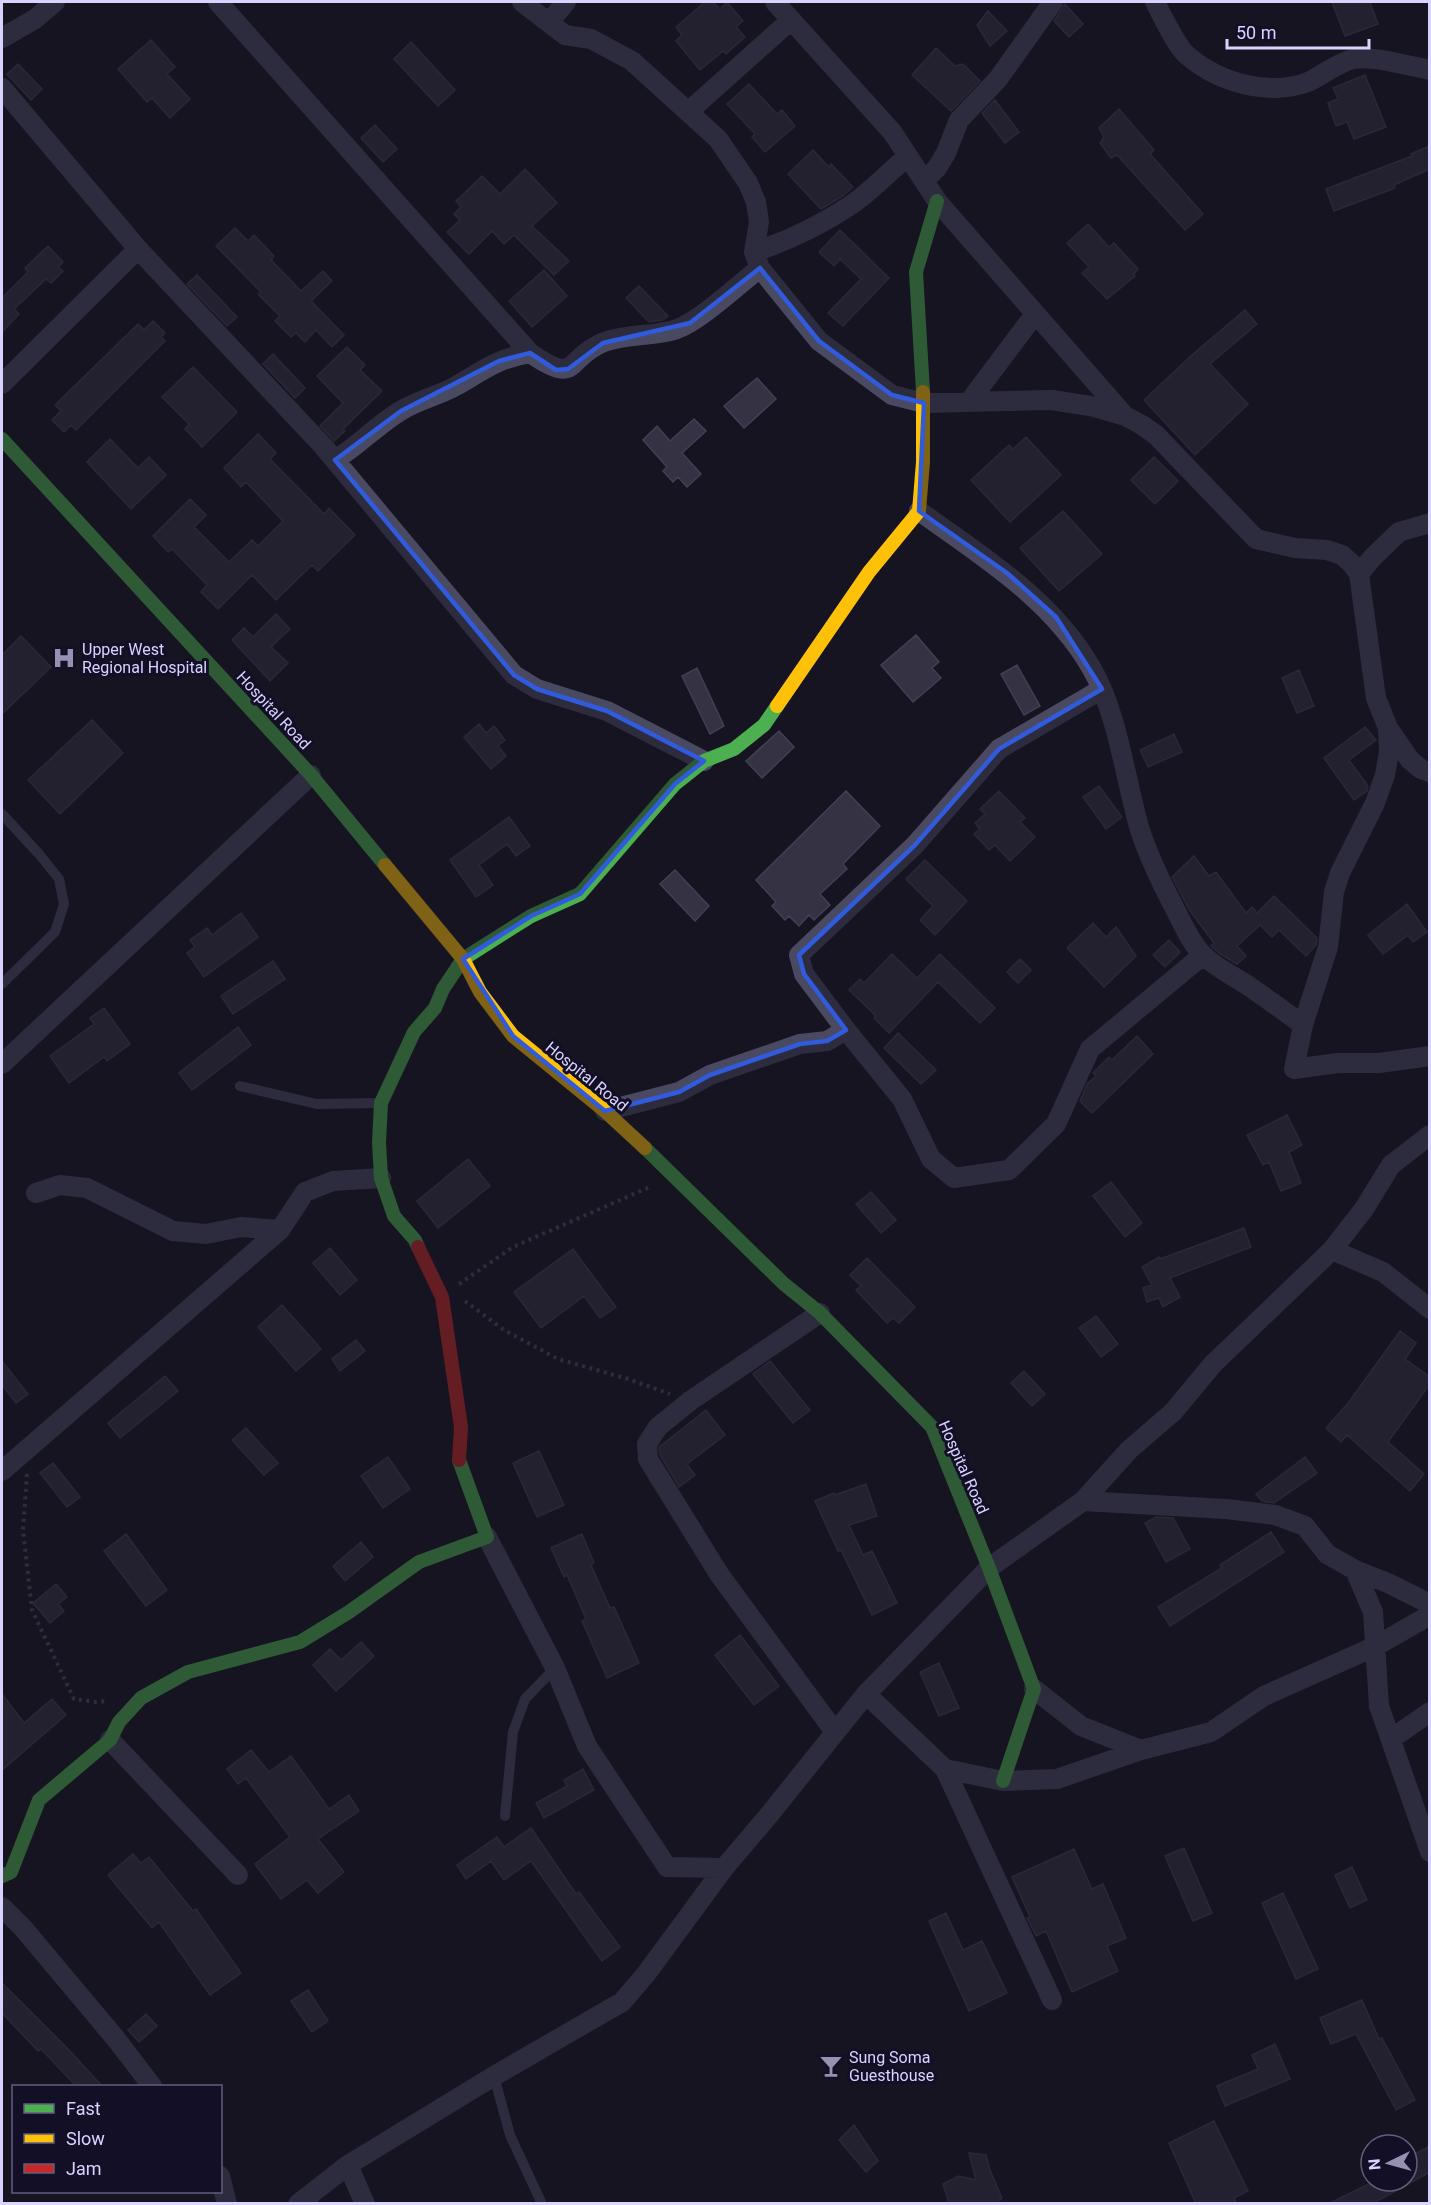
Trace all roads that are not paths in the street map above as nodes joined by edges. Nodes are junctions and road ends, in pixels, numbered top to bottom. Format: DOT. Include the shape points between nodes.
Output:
graph roads {
  1 [pos="55,2"];
  2 [pos="218,2"];
  3 [pos="522,2"];
  4 [pos="566,2"];
  5 [pos="775,2"];
  6 [pos="1053,2"];
  7 [pos="1155,2"];
  8 [pos="791,20"];
  9 [pos="549,22"];
  10 [pos="2,38"];
  11 [pos="1430,70"];
  12 [pos="2,88"];
  13 [pos="688,112"];
  14 [pos="908,156"];
  15 [pos="924,181"];
  16 [pos="937,201"];
  17 [pos="138,249"];
  18 [pos="757,260"];
  19 [pos="1035,314"];
  20 [pos="530,353"];
  21 [pos="2,384"];
  22 [pos="969,402"];
  23 [pos="924,403"];
  24 [pos="1125,416"];
  25 [pos="2,439"];
  26 [pos="334,460"];
  27 [pos="919,511"];
  28 [pos="1430,523"];
  29 [pos="1359,574"];
  30 [pos="1102,689"];
  31 [pos="1388,728"];
  32 [pos="704,761"];
  33 [pos="311,775"];
  34 [pos="1427,776"];
  35 [pos="2,814"];
  36 [pos="1203,955"];
  37 [pos="462,959"];
  38 [pos="2,984"];
  39 [pos="1303,1025"];
  40 [pos="846,1030"];
  41 [pos="1430,1056"];
  42 [pos="2,1064"];
  43 [pos="240,1086"];
  44 [pos="381,1103"];
  45 [pos="605,1111"];
  46 [pos="1430,1135"];
  47 [pos="381,1178"];
  48 [pos="36,1193"];
  49 [pos="280,1230"];
  50 [pos="1332,1250"];
  51 [pos="1430,1309"];
  52 [pos="820,1313"];
  53 [pos="2,1471"];
  54 [pos="1083,1501"];
  55 [pos="487,1537"];
  56 [pos="989,1568"];
  57 [pos="1355,1570"];
  58 [pos="1430,1604"];
  59 [pos="1430,1615"];
  60 [pos="1376,1646"];
  61 [pos="555,1668"];
  62 [pos="1034,1689"];
  63 [pos="866,1694"];
  64 [pos="1430,1712"];
  65 [pos="835,1732"];
  66 [pos="1391,1739"];
  67 [pos="110,1740"];
  68 [pos="1141,1750"];
  69 [pos="945,1769"];
  70 [pos="1003,1781"];
  71 [pos="505,1816"];
  72 [pos="1430,1852"];
  73 [pos="724,1868"];
  74 [pos="237,1875"];
  75 [pos="2,1876"];
  76 [pos="2,1906"];
  77 [pos="1052,2000"];
  78 [pos="494,2076"];
  79 [pos="151,2085"];
  80 [pos="348,2165"];
  81 [pos="222,2184"];
  82 [pos="227,2204"];
  83 [pos="298,2204"];
  84 [pos="364,2204"];
  85 [pos="543,2204"];
  1 -- 10 [label="street"];
  2 -- 20 [label="street"];
  3 -- 9 [label="street"];
  4 -- 9 [label="street"];
  5 -- 8 [label="street"];
  6 -- 15 [label="street" via="998,79 959,120 946,153"];
  7 -- 11 [label="street" via="1186,55 1232,81 1252,86 1285,87 1307,82 1353,59"];
  8 -- 13 [label="street"];
  8 -- 14 [label="street"];
  9 -- 13 [label="street" via="565,34 591,39 632,61"];
  12 -- 17 [label="street"];
  13 -- 18 [label="street" via="718,139 748,183 759,222"];
  14 -- 15 [label="street"];
  14 -- 18 [label="street" via="852,204"];
  15 -- 16 [label="street"];
  16 -- 19 [label="street"];
  16 -- 23 [label="street" via="916,272"];
  17 -- 21 [label="street"];
  17 -- 26 [label="street"];
  18 -- 20 [label="street" via="690,323 678,329 603,343 568,369 556,370"];
  18 -- 23 [label="street" via="819,341 892,395"];
  19 -- 22 [label="street"];
  19 -- 24 [label="street"];
  20 -- 26 [label="street" via="498,361 401,411"];
  22 -- 23 [label="street"];
  22 -- 24 [label="street" via="1052,400"];
  23 -- 27 [label="street"];
  24 -- 29 [label="street" via="1156,435 1256,539 1342,555"];
  25 -- 33 [label="street, Hospital Road"];
  26 -- 32 [label="street" via="514,675 537,689 607,711"];
  27 -- 30 [label="street" via="1007,573 1056,617"];
  27 -- 32 [label="street" via="869,572 764,725 734,749"];
  28 -- 29 [label="street" via="1400,532"];
  29 -- 31 [label="street" via="1376,698"];
  30 -- 36 [label="street" via="1140,832 1165,891"];
  30 -- 40 [label="street" via="999,749 915,845 800,956 804,974"];
  31 -- 34 [label="street" via="1410,760"];
  31 -- 39 [label="street" via="1385,775 1376,803 1337,882 1328,947"];
  32 -- 37 [label="street" via="675,783 580,894 531,916"];
  33 -- 37 [label="street, Hospital Road"];
  33 -- 42 [label="street"];
  35 -- 38 [label="lane" via="59,879 64,904 55,932"];
  36 -- 39 [label="street"];
  36 -- 40 [label="street" via="1090,1049 1056,1124 1009,1170 954,1178 932,1159 902,1099"];
  37 -- 44 [label="street" via="435,1008 414,1032"];
  37 -- 45 [label="street, Hospital Road" via="480,993 513,1036"];
  39 -- 41 [label="street" via="1294,1069"];
  40 -- 45 [label="street" via="827,1041 800,1044 710,1075 679,1092"];
  43 -- 44 [label="lane" via="317,1104"];
  44 -- 47 [label="street"];
  45 -- 52 [label="street, Hospital Road" via="784,1284"];
  46 -- 50 [label="street" via="1391,1165"];
  47 -- 49 [label="street" via="333,1181 305,1192"];
  47 -- 55 [label="street" via="394,1216 416,1240 446,1294 460,1427 459,1463"];
  48 -- 49 [label="street" via="60,1185 87,1188 173,1231 206,1234 241,1227"];
  49 -- 53 [label="street"];
  50 -- 51 [label="street" via="1383,1272"];
  50 -- 54 [label="street" via="1213,1364 1173,1412 1130,1450"];
  52 -- 56 [label="street, Hospital Road" via="932,1427"];
  52 -- 65 [label="street" via="690,1401 658,1427 647,1444 648,1459 719,1574"];
  54 -- 56 [label="street"];
  54 -- 57 [label="street" via="1275,1515 1305,1526 1327,1554"];
  55 -- 61 [label="street"];
  55 -- 67 [label="street" via="419,1562 300,1642 188,1672 141,1698 119,1722"];
  56 -- 62 [label="street, Hospital Road"];
  56 -- 63 [label="street"];
  57 -- 58 [label="street"];
  57 -- 60 [label="street" via="1373,1612"];
  59 -- 60 [label="street"];
  60 -- 66 [label="street" via="1379,1707"];
  60 -- 68 [label="street" via="1264,1696 1211,1732"];
  61 -- 71 [label="lane" via="525,1699 513,1732"];
  61 -- 73 [label="street" via="586,1746 667,1867"];
  62 -- 68 [label="street" via="1081,1726"];
  62 -- 70 [label="street"];
  63 -- 65 [label="street"];
  63 -- 69 [label="street"];
  64 -- 66 [label="street"];
  65 -- 73 [label="street"];
  66 -- 72 [label="street"];
  67 -- 74 [label="street"];
  67 -- 75 [label="street" via="39,1800 11,1872"];
  68 -- 70 [label="street" via="1057,1779"];
  69 -- 70 [label="street"];
  69 -- 77 [label="street"];
  73 -- 78 [label="street" via="622,2002"];
  76 -- 79 [label="street"];
  78 -- 80 [label="street"];
  78 -- 85 [label="lane" via="510,2134"];
  80 -- 83 [label="street"];
  80 -- 84 [label="street"];
  81 -- 82 [label="street"];
}
